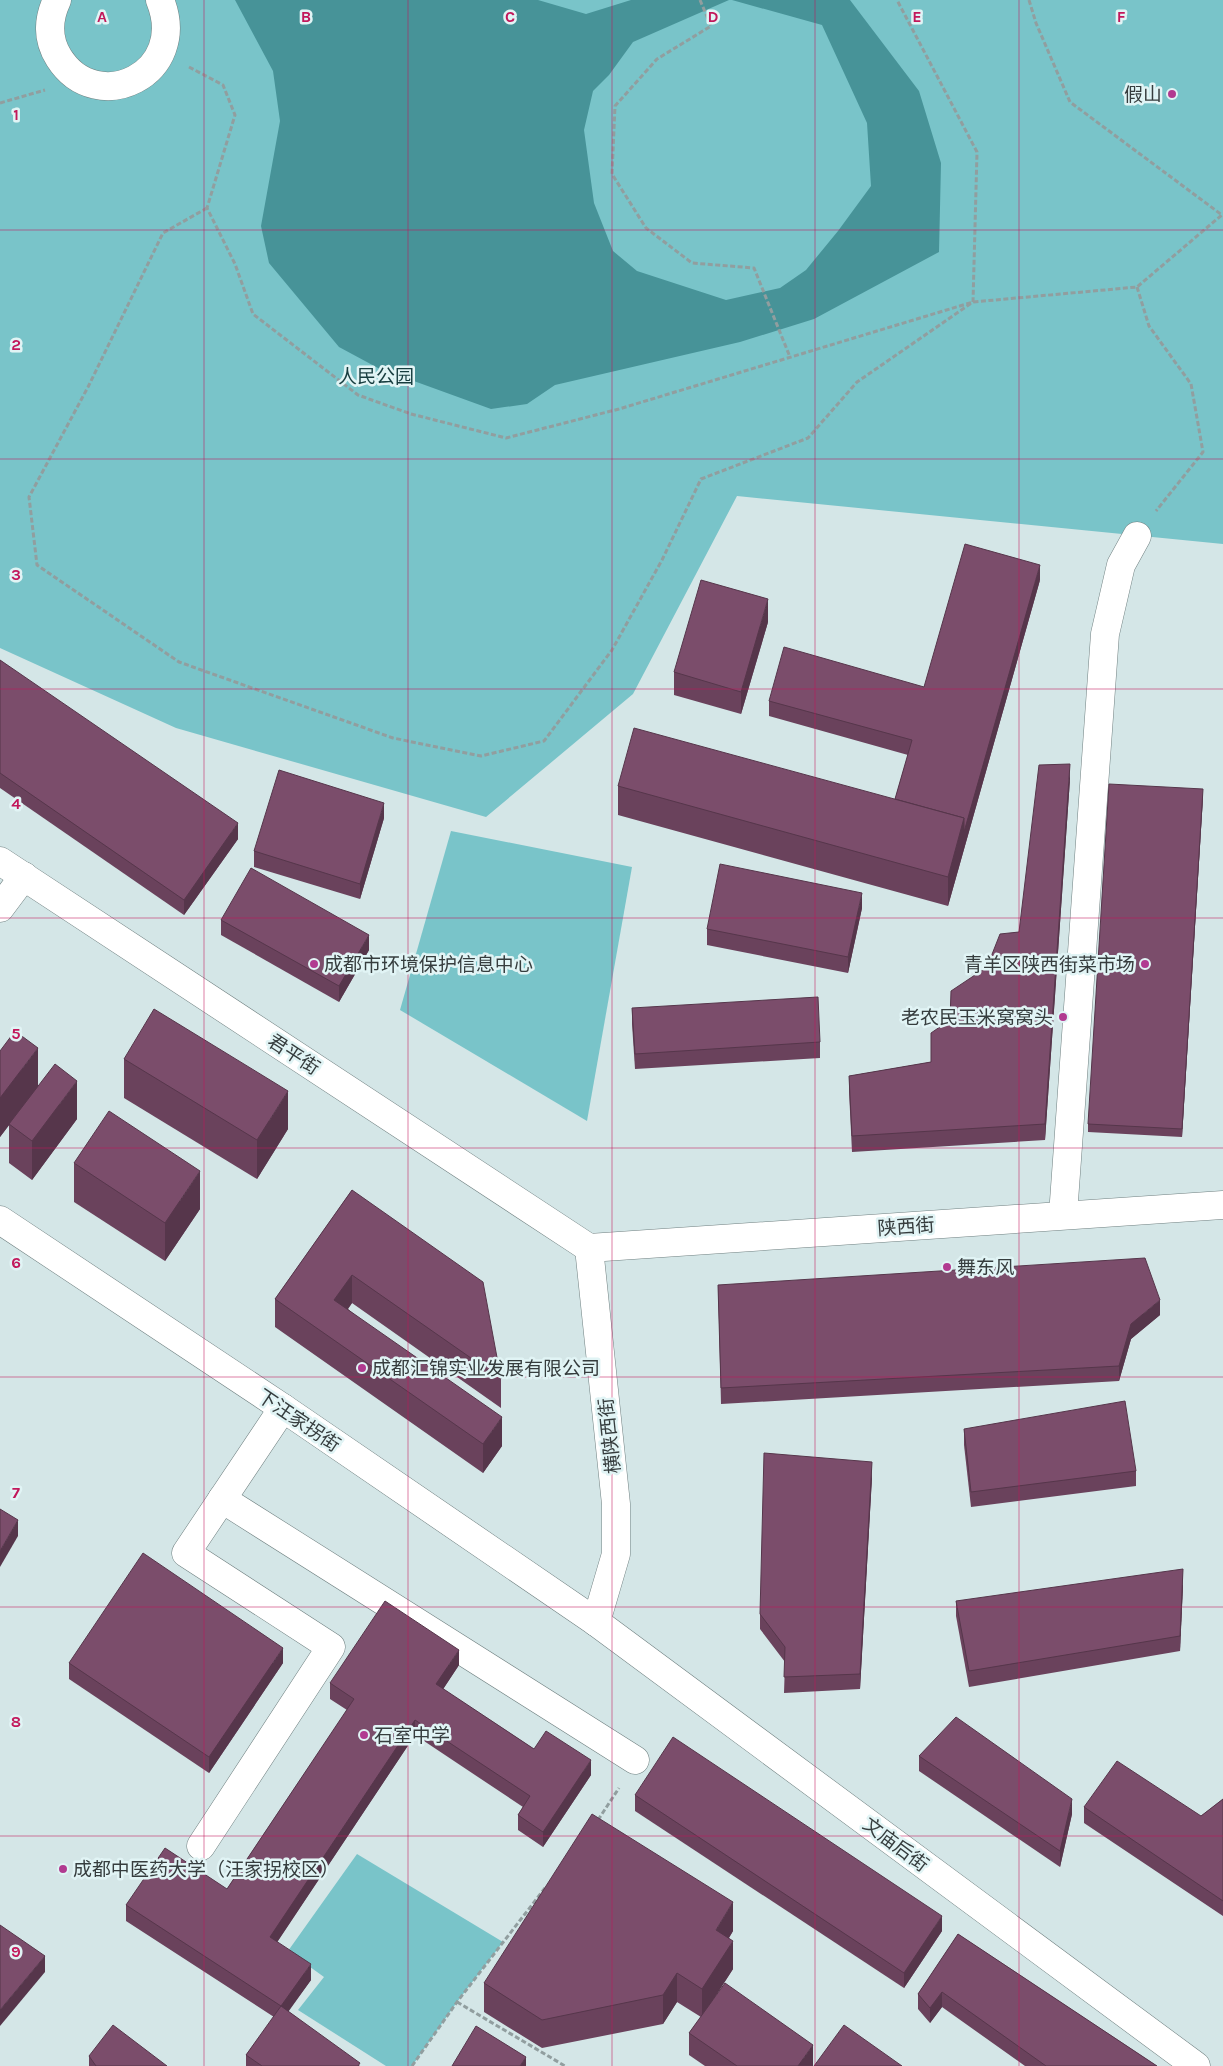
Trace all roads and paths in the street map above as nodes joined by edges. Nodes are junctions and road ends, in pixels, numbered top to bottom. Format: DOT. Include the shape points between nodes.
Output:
graph roads {
  1 [pos="57,0"];
  2 [pos="160,0"];
  3 [pos="700,0"];
  4 [pos="897,0"];
  5 [pos="1029,0"];
  6 [pos="162,53"];
  7 [pos="80,79"];
  8 [pos="0,103"];
  9 [pos="207,208"];
  10 [pos="1223,215"];
  11 [pos="1137,287"];
  12 [pos="973,302"];
  13 [pos="790,357"];
  14 [pos="1138,536"];
  15 [pos="0,861"];
  16 [pos="24,876"];
  17 [pos="0,908"];
  18 [pos="1223,1204"];
  19 [pos="1063,1215"];
  20 [pos="0,1220"];
  21 [pos="589,1248"];
  22 [pos="283,1408"];
  23 [pos="222,1499"];
  24 [pos="596,1622"];
  25 [pos="635,1760"];
  26 [pos="594,1826"];
  27 [pos="201,1846"];
  28 [pos="551,1880"];
  29 [pos="457,2002"];
  30 [pos="412,2066"];
  31 [pos="563,2066"];
  32 [pos="1196,2066"];
  1 -- 7 [label="street" via="51,13 50,32 54,50 64,67"];
  2 -- 6 [label="street" via="166,14 167,34"];
  3 -- 13 [label="path" via="711,26 657,59 615,106 612,174 646,228 692,263 754,268"];
  4 -- 12 [label="path" via="977,152"];
  5 -- 10 [label="path" via="1070,102"];
  6 -- 7 [label="street" via="150,69 135,80 98,86"];
  6 -- 9 [label="path" via="223,84 235,115"];
  7 -- 8 [label="path"];
  9 -- 12 [label="path" via="163,233 88,387 29,497 37,565 179,662 393,738 481,756 544,741 612,650 662,560 701,479 808,438 857,382"];
  9 -- 13 [label="path" via="235,264 253,314 358,395 411,414 506,438 619,409"];
  10 -- 11 [label="path"];
  11 -- 12 [label="path"];
  11 -- 14 [label="path" via="1149,326 1191,384 1203,452"];
  12 -- 13 [label="path"];
  14 -- 19 [label="street" via="1121,565 1105,634"];
  15 -- 16 [label="street, 君平街"];
  16 -- 17 [label="street"];
  16 -- 21 [label="street, 君平街"];
  18 -- 19 [label="street, 陕西街"];
  19 -- 21 [label="street, 陕西街"];
  20 -- 22 [label="street, 下汪家拐街"];
  21 -- 24 [label="street, 横陕西街" via="616,1504 616,1554"];
  22 -- 23 [label="street"];
  22 -- 24 [label="street, 下汪家拐街"];
  23 -- 25 [label="street"];
  23 -- 27 [label="street" via="186,1553 331,1646"];
  24 -- 32 [label="street, 文庙后街"];
  25 -- 26 [label="path"];
  28 -- 29 [label="path"];
  29 -- 30 [label="path"];
  29 -- 31 [label="path"];
}
